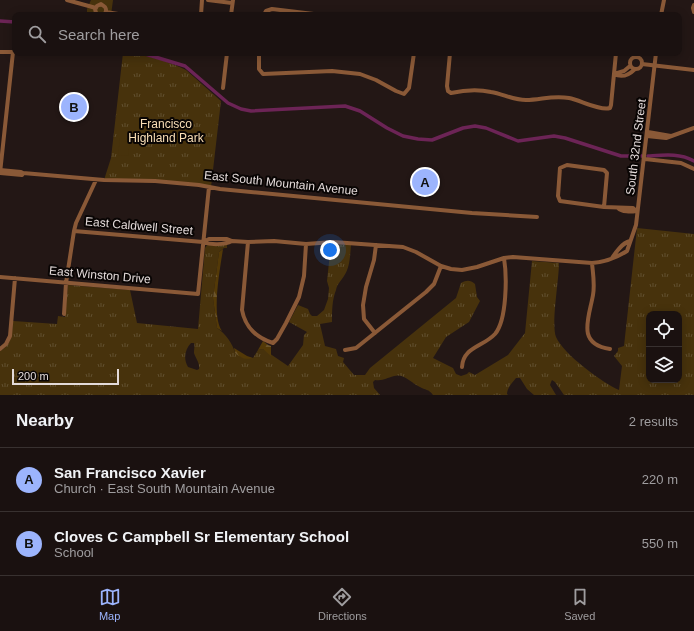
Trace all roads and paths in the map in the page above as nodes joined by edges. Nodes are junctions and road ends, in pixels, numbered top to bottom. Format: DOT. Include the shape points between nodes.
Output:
graph roads {
  1 [pos="67,0"];
  2 [pos="202,0"];
  3 [pos="208,0"];
  4 [pos="664,0"];
  5 [pos="233,1"];
  6 [pos="694,5"];
  7 [pos="96,8"];
  8 [pos="96,12"];
  9 [pos="104,12"];
  10 [pos="201,12"];
  11 [pos="231,12"];
  12 [pos="266,12"];
  13 [pos="297,12"];
  14 [pos="662,12"];
  15 [pos="694,12"];
  16 [pos="0,52"];
  17 [pos="12,52"];
  18 [pos="14,56"];
  19 [pos="227,56"];
  20 [pos="259,56"];
  21 [pos="414,56"];
  22 [pos="450,56"];
  23 [pos="616,56"];
  24 [pos="656,56"];
  25 [pos="642,64"];
  26 [pos="655,65"];
  27 [pos="630,66"];
  28 [pos="634,69"];
  29 [pos="694,70"];
  30 [pos="614,74"];
  31 [pos="223,88"];
  32 [pos="694,128"];
  33 [pos="648,134"];
  34 [pos="645,157"];
  35 [pos="694,169"];
  36 [pos="0,170"];
  37 [pos="0,173"];
  38 [pos="23,173"];
  39 [pos="96,180"];
  40 [pos="209,187"];
  41 [pos="604,207"];
  42 [pos="637,211"];
  43 [pos="537,217"];
  44 [pos="74,231"];
  45 [pos="630,241"];
  46 [pos="203,242"];
  47 [pos="248,242"];
  48 [pos="306,244"];
  49 [pos="376,245"];
  50 [pos="620,248"];
  51 [pos="624,253"];
  52 [pos="504,258"];
  53 [pos="612,258"];
  54 [pos="592,263"];
  55 [pos="441,266"];
  56 [pos="0,277"];
  57 [pos="15,278"];
  58 [pos="66,283"];
  59 [pos="64,314"];
  60 [pos="375,333"];
  61 [pos="0,349"];
  62 [pos="610,349"];
  63 [pos="345,350"];
  64 [pos="462,367"];
  1 -- 7 [label="street"];
  2 -- 10 [label="street"];
  3 -- 5 [label="street"];
  4 -- 14 [label="street"];
  5 -- 11 [label="street"];
  6 -- 15 [label="street"];
  7 -- 8 [label="street"];
  7 -- 9 [label="street" via="103,5 106,7"];
  12 -- 13 [label="street" via="272,9"];
  16 -- 17 [label="street"];
  18 -- 36 [label="street"];
  19 -- 31 [label="street"];
  20 -- 21 [label="street" via="260,72 266,74 344,71 367,76 401,94 406,93 409,88"];
  22 -- 30 [label="street" via="447,86 451,93 476,90 527,100 561,97 605,110 610,108"];
  23 -- 30 [label="street"];
  24 -- 26 [label="street, South 32nd Street"];
  25 -- 26 [label="street"];
  25 -- 27 [label="street" via="641,59 635,57 630,60"];
  25 -- 28 [label="street" via="640,68"];
  26 -- 29 [label="street"];
  26 -- 33 [label="street, South 32nd Street"];
  27 -- 28 [label="street"];
  27 -- 30 [label="street"];
  28 -- 30 [label="street" via="620,77"];
  32 -- 33 [label="street" via="672,136"];
  33 -- 34 [label="street, South 32nd Street"];
  34 -- 35 [label="street" via="681,163"];
  34 -- 42 [label="street, South 32nd Street"];
  36 -- 37 [label="street"];
  36 -- 38 [label="street, East South Mountain Avenue"];
  37 -- 38 [label="street, East South Mountain Avenue"];
  38 -- 39 [label="street, East South Mountain Avenue"];
  39 -- 40 [label="street, East South Mountain Avenue" via="150,181"];
  39 -- 44 [label="street"];
  40 -- 43 [label="street, East South Mountain Avenue"];
  40 -- 46 [label="street"];
  41 -- 41 [label="street" via="560,201 560,168 567,165 604,170 607,173"];
  41 -- 42 [label="street" via="633,208"];
  42 -- 45 [label="street, South 32nd Street" via="636,225"];
  44 -- 46 [label="street, East Caldwell Street"];
  44 -- 58 [label="street"];
  45 -- 50 [label="street"];
  45 -- 51 [label="street" via="627,252"];
  46 -- 47 [label="street, East Caldwell Street" via="209,239"];
  46 -- 58 [label="street, East Winston Drive" via="198,294"];
  47 -- 48 [label="street, East Caldwell Street"];
  47 -- 48 [label="street" via="243,318 255,334 273,343 278,339 299,297 304,276"];
  48 -- 49 [label="street, East Caldwell Street" via="340,242"];
  49 -- 55 [label="street, East Caldwell Street" via="403,247"];
  49 -- 60 [label="street" via="363,304 364,319"];
  50 -- 51 [label="street"];
  50 -- 53 [label="street"];
  51 -- 53 [label="street, East Caldwell Street"];
  52 -- 54 [label="street, East Caldwell Street"];
  52 -- 55 [label="street, East Caldwell Street" via="462,270"];
  52 -- 64 [label="street" via="506,278 501,324 496,333 465,355"];
  53 -- 54 [label="street, East Caldwell Street"];
  54 -- 62 [label="street" via="593,293 587,332 596,345"];
  55 -- 60 [label="street" via="434,284"];
  56 -- 57 [label="street, East Winston Drive"];
  57 -- 58 [label="street, East Winston Drive"];
  57 -- 61 [label="street" via="10,336"];
  58 -- 59 [label="street"];
  60 -- 63 [label="street" via="356,348"];
}
